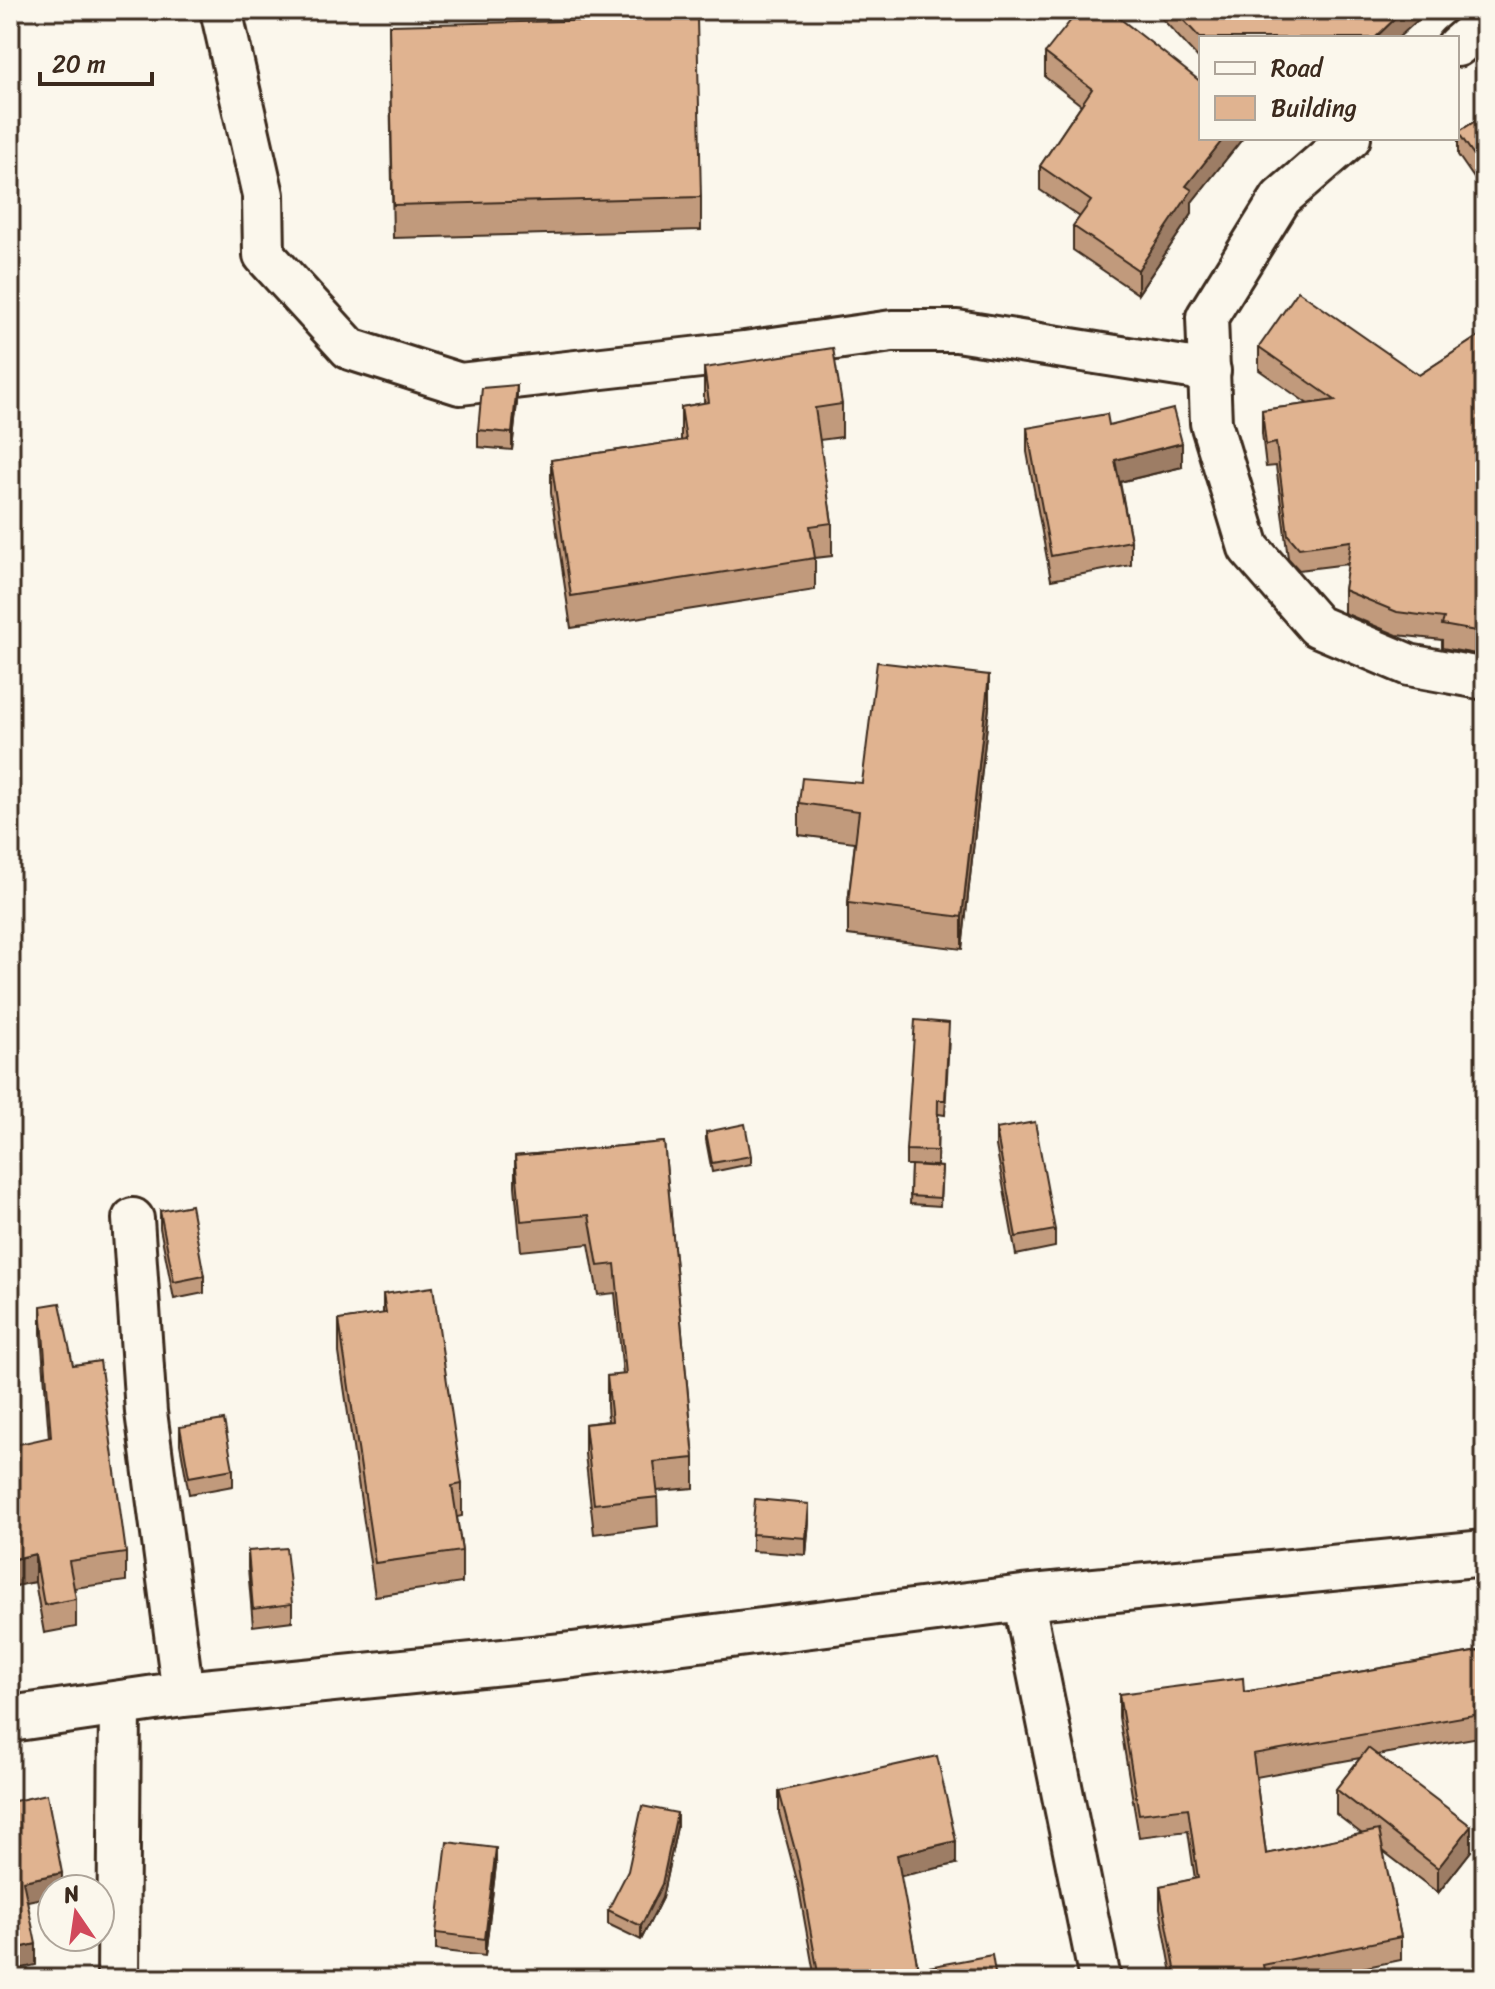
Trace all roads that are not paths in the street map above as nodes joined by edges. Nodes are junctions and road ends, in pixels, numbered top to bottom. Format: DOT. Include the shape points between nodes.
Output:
graph roads {
  1 [pos="221,10"];
  2 [pos="1485,22"];
  3 [pos="1459,44"];
  4 [pos="1348,140"];
  5 [pos="1210,371"];
  6 [pos="1485,679"];
  7 [pos="133,1219"];
  8 [pos="1485,1553"];
  9 [pos="1023,1598"];
  10 [pos="183,1694"];
  11 [pos="120,1702"];
  12 [pos="10,1719"];
  13 [pos="118,1979"];
  14 [pos="1100,1979"];
  1 -- 5 [label="street" via="263,195 264,255 350,349 460,384 892,331 957,331"];
  2 -- 3 [label="street"];
  4 -- 5 [label="street" via="1281,198 1207,317"];
  5 -- 6 [label="street" via="1211,423 1249,548 1317,626 1409,665"];
  7 -- 10 [label="street" via="146,1412"];
  8 -- 9 [label="main road"];
  9 -- 10 [label="main road" via="573,1655"];
  9 -- 14 [label="street"];
  10 -- 11 [label="main road"];
  11 -- 12 [label="main road"];
  11 -- 13 [label="street"];
}
